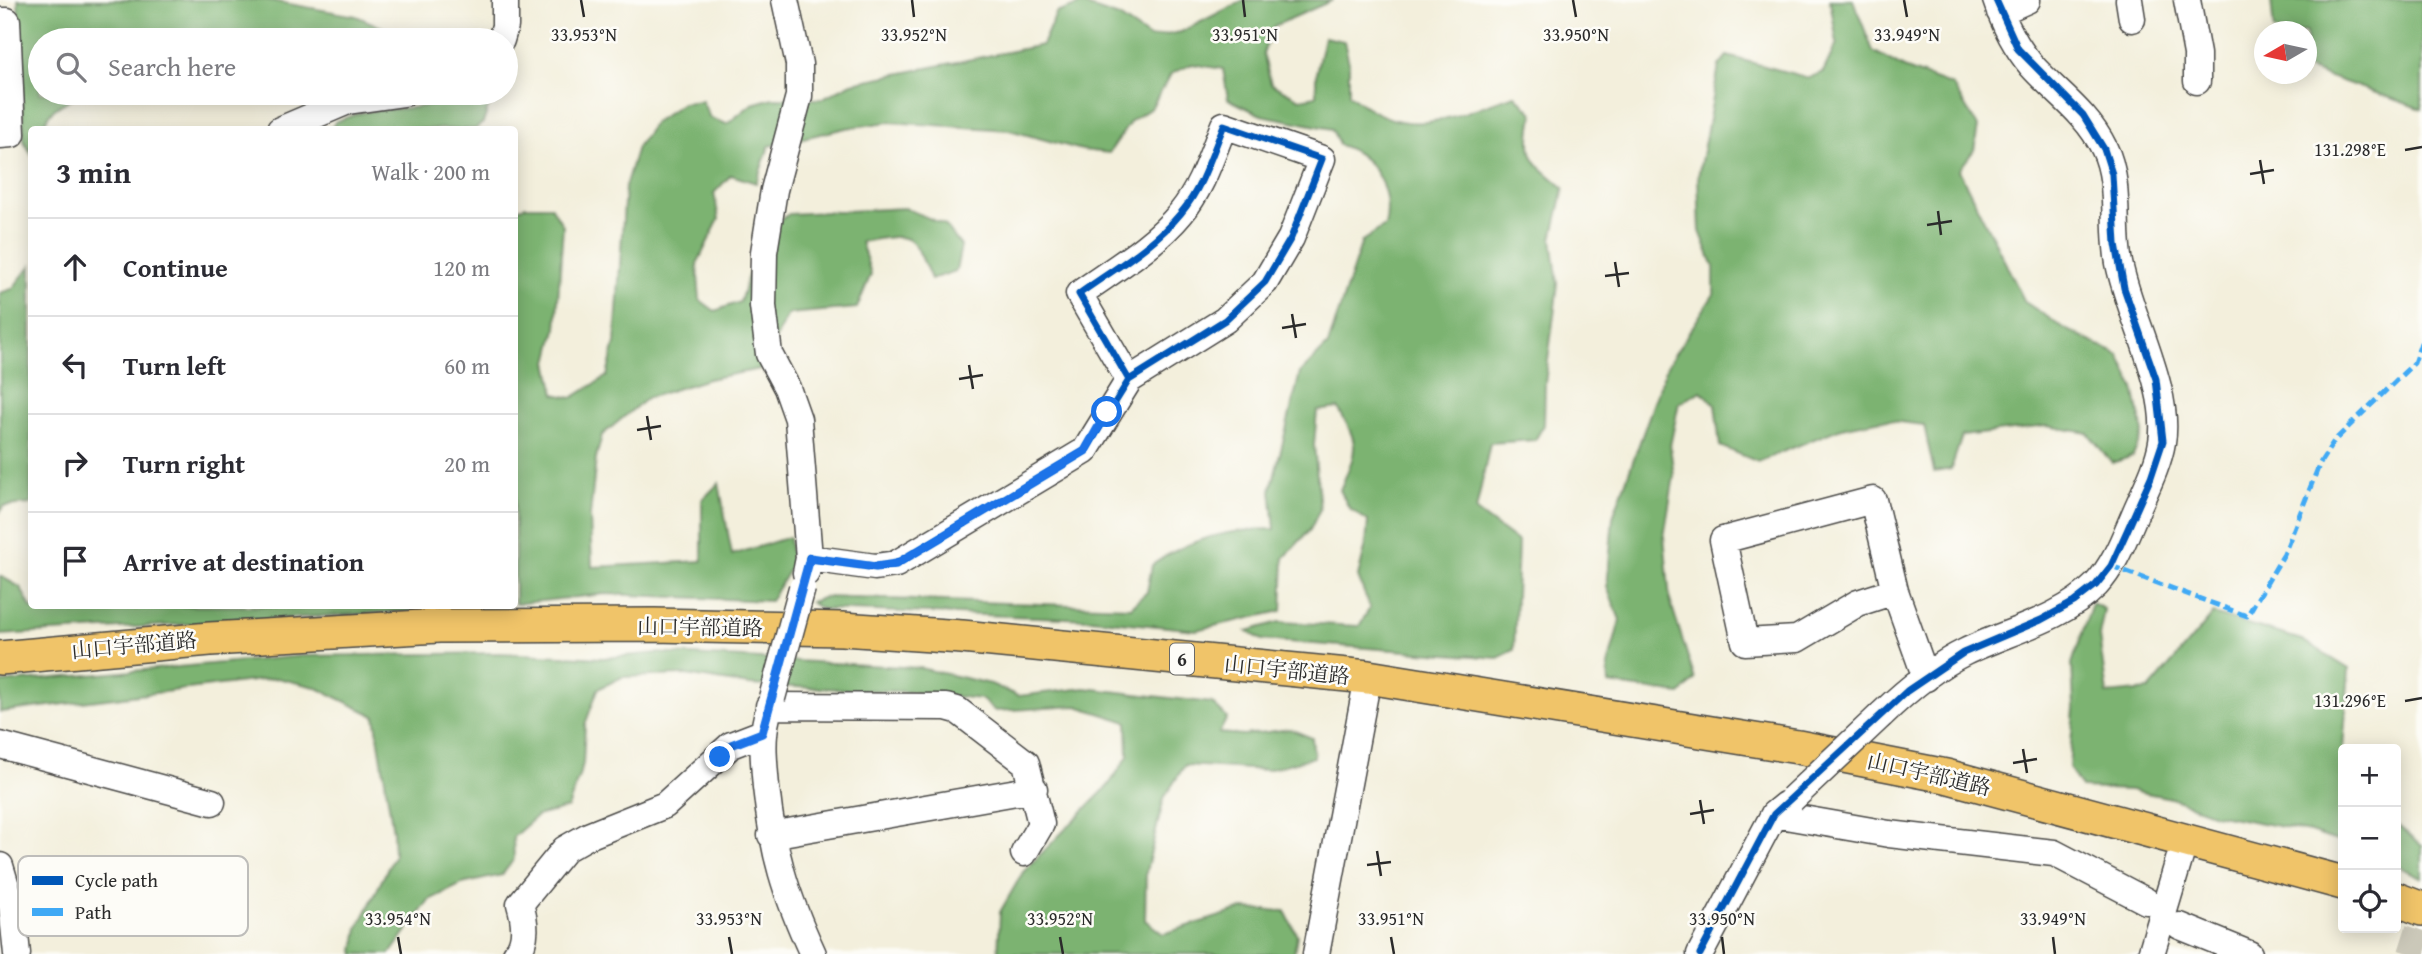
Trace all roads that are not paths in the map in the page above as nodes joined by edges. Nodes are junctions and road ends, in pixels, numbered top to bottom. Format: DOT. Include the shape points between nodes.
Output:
graph roads {
  1 [pos="505,0"];
  2 [pos="785,0"];
  3 [pos="2027,0"];
  4 [pos="2187,0"];
  5 [pos="1998,6"];
  6 [pos="0,21"];
  7 [pos="504,28"];
  8 [pos="2197,81"];
  9 [pos="339,105"];
  10 [pos="289,126"];
  11 [pos="0,135"];
  12 [pos="1129,380"];
  13 [pos="810,558"];
  14 [pos="1895,591"];
  15 [pos="0,658"];
  16 [pos="1368,677"];
  17 [pos="1926,678"];
  18 [pos="770,702"];
  19 [pos="762,733"];
  20 [pos="0,745"];
  21 [pos="1034,789"];
  22 [pos="212,802"];
  23 [pos="1783,807"];
  24 [pos="771,835"];
  25 [pos="2185,840"];
  26 [pos="1024,853"];
  27 [pos="0,866"];
  28 [pos="2338,882"];
  29 [pos="2146,901"];
  30 [pos="2401,901"];
  31 [pos="2422,909"];
  32 [pos="2192,939"];
  33 [pos="17,954"];
  34 [pos="516,954"];
  35 [pos="813,954"];
  36 [pos="1316,954"];
  37 [pos="1700,954"];
  38 [pos="2151,954"];
  39 [pos="2249,954"];
  1 -- 7 [label="street"];
  2 -- 13 [label="street" via="799,64 799,96 774,190 764,252 763,306 769,354 798,419"];
  3 -- 5 [label="street"];
  4 -- 8 [label="street"];
  5 -- 17 [label="street" via="2018,49 2082,115 2104,149 2112,174 2124,288 2156,379 2163,441 2111,566 2096,585 2074,603 1962,653"];
  6 -- 11 [label="street" via="6,21 12,134"];
  9 -- 10 [label="street"];
  12 -- 12 [label="street" via="1226,320 1265,282 1291,237 1322,159 1224,125 1201,180 1181,212 1142,249 1079,294"];
  12 -- 13 [label="street" via="1085,451 896,564 876,567"];
  13 -- 18 [label="street, bridge"];
  14 -- 14 [label="street" via="1858,603 1797,639 1745,642 1723,540 1873,500"];
  14 -- 17 [label="street"];
  15 -- 16 [label="main road, 山口宇部道路 / 6" via="210,639 439,626 667,625 962,637"];
  16 -- 25 [label="main road, 山口宇部道路 / 6" via="1798,747 1946,776"];
  16 -- 36 [label="street"];
  17 -- 23 [label="street, bridge"];
  18 -- 19 [label="street"];
  18 -- 21 [label="street" via="957,710 1026,763"];
  19 -- 24 [label="street"];
  19 -- 34 [label="street" via="731,745 665,805 565,849 520,905 525,923"];
  20 -- 22 [label="street"];
  21 -- 24 [label="street"];
  21 -- 26 [label="street" via="1041,824"];
  23 -- 29 [label="street" via="1889,834 2054,853"];
  23 -- 37 [label="street"];
  24 -- 35 [label="street" via="790,905"];
  25 -- 28 [label="main road, 山口宇部道路 / 6"];
  25 -- 38 [label="street"];
  27 -- 33 [label="street" via="12,906"];
  30 -- 31 [label="main road"];
  32 -- 39 [label="street"];
}
